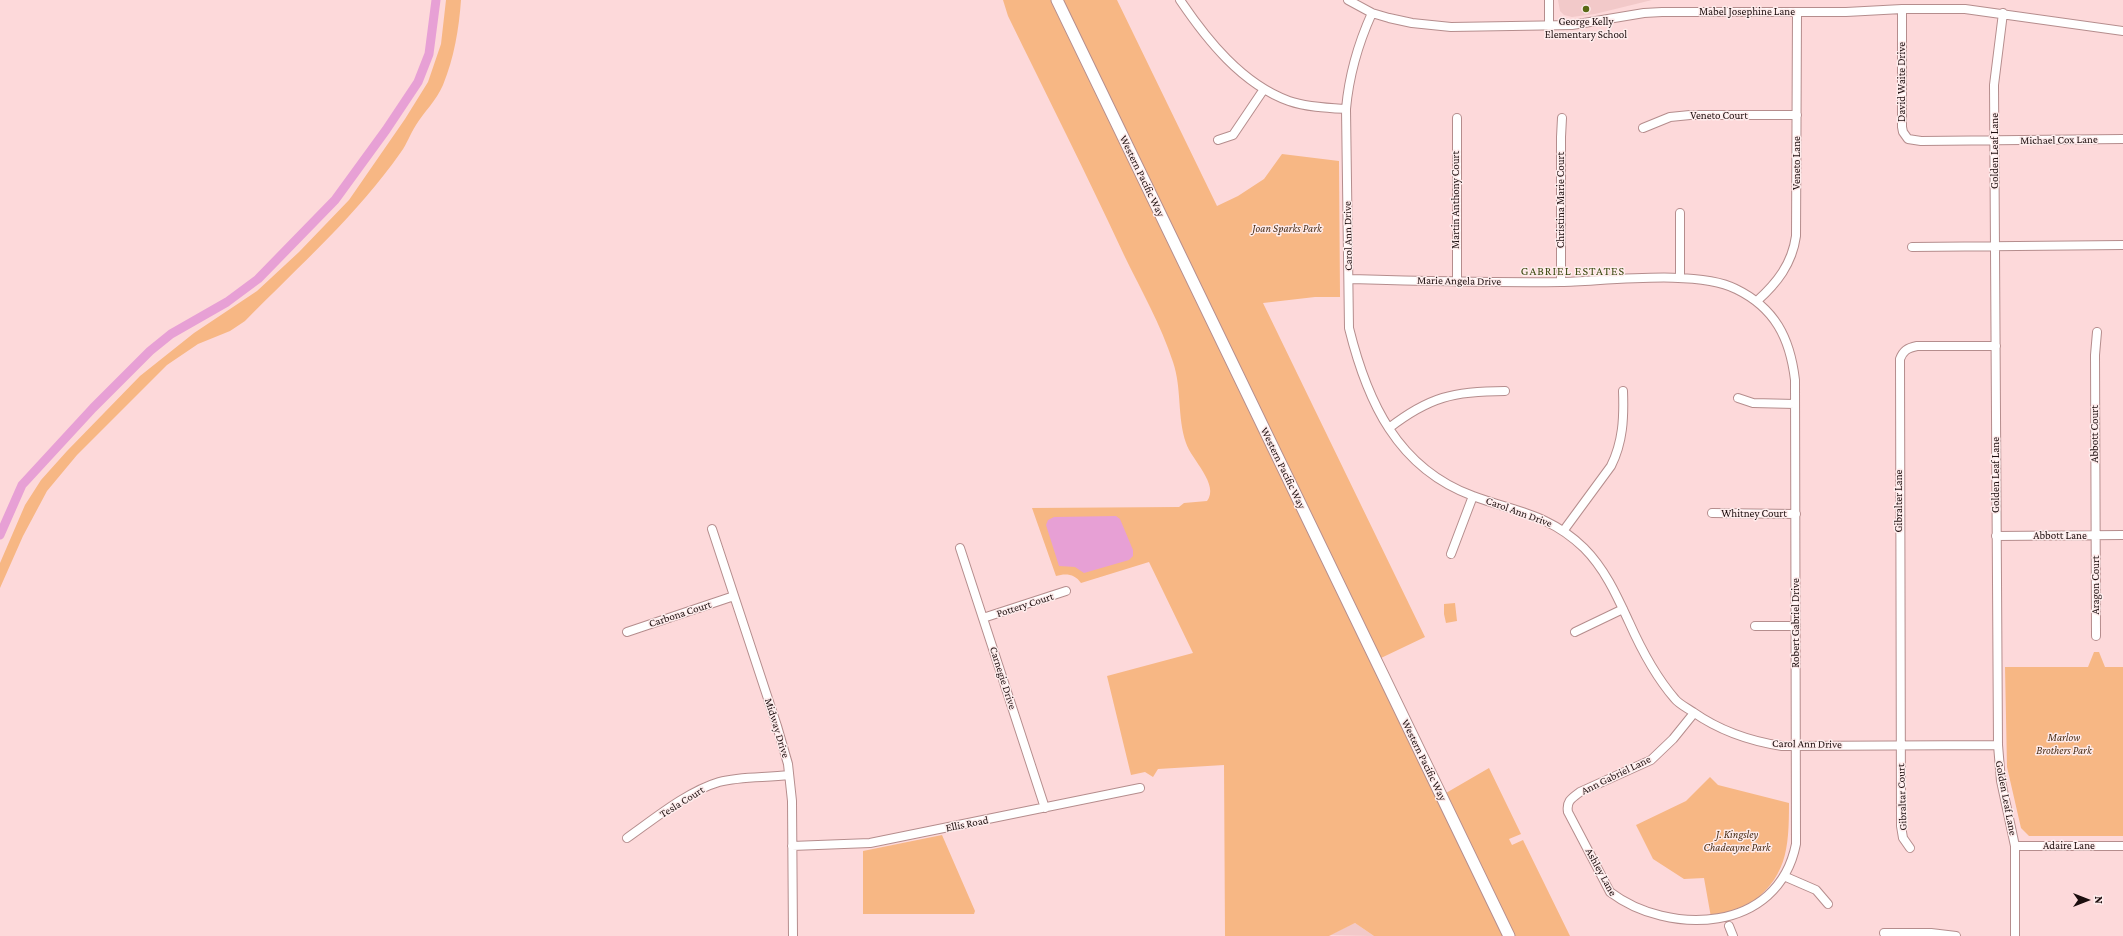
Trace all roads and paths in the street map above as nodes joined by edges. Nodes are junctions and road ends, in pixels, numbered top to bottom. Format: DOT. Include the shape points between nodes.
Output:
graph roads {
  1 [pos="1057,0"];
  2 [pos="1180,0"];
  3 [pos="1348,0"];
  4 [pos="1549,0"];
  5 [pos="1902,9"];
  6 [pos="1797,12"];
  7 [pos="1372,13"];
  8 [pos="2003,13"];
  9 [pos="1549,26"];
  10 [pos="2123,31"];
  11 [pos="1264,89"];
  12 [pos="1346,109"];
  13 [pos="1798,115"];
  14 [pos="1457,118"];
  15 [pos="1562,118"];
  16 [pos="1643,128"];
  17 [pos="2123,139"];
  18 [pos="1218,140"];
  19 [pos="1995,141"];
  20 [pos="1680,213"];
  21 [pos="1996,245"];
  22 [pos="2123,245"];
  23 [pos="1912,247"];
  24 [pos="1680,278"];
  25 [pos="1349,279"];
  26 [pos="1457,282"];
  27 [pos="1561,282"];
  28 [pos="1757,301"];
  29 [pos="2097,332"];
  30 [pos="1996,346"];
  31 [pos="1505,390"];
  32 [pos="1623,391"];
  33 [pos="1738,398"];
  34 [pos="1795,404"];
  35 [pos="1389,428"];
  36 [pos="1473,496"];
  37 [pos="1712,513"];
  38 [pos="1796,514"];
  39 [pos="712,529"];
  40 [pos="1564,530"];
  41 [pos="2096,535"];
  42 [pos="2123,535"];
  43 [pos="1996,536"];
  44 [pos="960,548"];
  45 [pos="1450,554"];
  46 [pos="1066,591"];
  47 [pos="734,596"];
  48 [pos="1623,609"];
  49 [pos="983,618"];
  50 [pos="1755,626"];
  51 [pos="1796,626"];
  52 [pos="627,632"];
  53 [pos="1575,632"];
  54 [pos="2096,636"];
  55 [pos="1694,713"];
  56 [pos="1797,745"];
  57 [pos="1900,745"];
  58 [pos="1998,745"];
  59 [pos="789,775"];
  60 [pos="1140,788"];
  61 [pos="1569,800"];
  62 [pos="1045,808"];
  63 [pos="627,838"];
  64 [pos="792,846"];
  65 [pos="2015,846"];
  66 [pos="2123,846"];
  67 [pos="1910,848"];
  68 [pos="1786,876"];
  69 [pos="1828,904"];
  70 [pos="1643,919"];
  71 [pos="1744,919"];
  72 [pos="1729,926"];
  73 [pos="1884,933"];
  74 [pos="793,936"];
  75 [pos="1509,936"];
  76 [pos="1733,936"];
  77 [pos="1956,936"];
  78 [pos="2015,936"];
  1 -- 75 [label="street, Western Pacific Way"];
  2 -- 11 [label="street" via="1197,25 1230,63"];
  3 -- 7 [label="street, Mabel Josephine Lane"];
  4 -- 9 [label="street"];
  5 -- 6 [label="street, Mabel Josephine Lane"];
  5 -- 8 [label="street, Mabel Josephine Lane" via="1965,9"];
  5 -- 19 [label="street, David Waite Drive" via="1902,127 1905,135 1913,141"];
  6 -- 9 [label="street, Mabel Josephine Lane" via="1644,13 1593,23"];
  6 -- 13 [label="street, Veneto Lane"];
  7 -- 9 [label="street, Mabel Josephine Lane" via="1412,23 1450,26"];
  7 -- 12 [label="street, Carol Ann Drive" via="1354,60"];
  8 -- 10 [label="street, Mabel Josephine Lane"];
  8 -- 19 [label="street, Golden Leaf Lane" via="1995,68"];
  11 -- 12 [label="street" via="1289,101"];
  11 -- 18 [label="street" via="1233,135"];
  12 -- 25 [label="street, Carol Ann Drive"];
  13 -- 16 [label="street, Veneto Court" via="1690,115 1670,117"];
  13 -- 28 [label="street, Veneto Lane" via="1795,247 1790,262 1769,290"];
  14 -- 26 [label="street, Martin Anthony Court"];
  15 -- 27 [label="street, Christina Marie Court"];
  17 -- 19 [label="street, Michael Cox Lane"];
  19 -- 21 [label="street, Golden Leaf Lane"];
  20 -- 24 [label="street"];
  21 -- 22 [label="street"];
  21 -- 23 [label="street"];
  21 -- 30 [label="street, Golden Leaf Lane"];
  24 -- 27 [label="street, Marie Angela Drive"];
  24 -- 28 [label="street, Marie Angela Drive" via="1716,281"];
  25 -- 26 [label="street, Marie Angela Drive"];
  25 -- 35 [label="street, Carol Ann Drive" via="1349,328 1357,361 1368,390"];
  26 -- 27 [label="street, Marie Angela Drive"];
  28 -- 34 [label="street, Robert Gabriel Drive" via="1778,324 1792,355"];
  29 -- 41 [label="street, Abbott Court"];
  30 -- 43 [label="street, Golden Leaf Lane"];
  30 -- 57 [label="street, Gibralter Lane" via="1916,346 1909,347 1900,359"];
  31 -- 35 [label="street" via="1442,396 1408,413"];
  32 -- 40 [label="street" via="1622,434 1616,454"];
  33 -- 34 [label="street" via="1753,403"];
  34 -- 38 [label="street, Robert Gabriel Drive"];
  35 -- 36 [label="street, Carol Ann Drive" via="1402,447 1426,470 1454,488"];
  36 -- 40 [label="street, Carol Ann Drive" via="1530,514"];
  36 -- 45 [label="street"];
  37 -- 38 [label="street, Whitney Court"];
  38 -- 51 [label="street, Robert Gabriel Drive"];
  39 -- 47 [label="street, Midway Drive"];
  40 -- 48 [label="street, Carol Ann Drive" via="1602,569"];
  41 -- 42 [label="street, Abbott Lane"];
  41 -- 43 [label="street, Abbott Lane"];
  41 -- 54 [label="street, Aragon Court"];
  43 -- 58 [label="street, Golden Leaf Lane"];
  44 -- 49 [label="street, Carnegie Drive"];
  46 -- 49 [label="street, Pottery Court"];
  47 -- 52 [label="street, Carbona Court"];
  47 -- 59 [label="street, Midway Drive" via="782,742"];
  48 -- 53 [label="street"];
  48 -- 55 [label="street, Carol Ann Drive" via="1657,676 1676,700"];
  49 -- 62 [label="street, Carnegie Drive"];
  50 -- 51 [label="street"];
  51 -- 56 [label="street, Robert Gabriel Drive"];
  55 -- 56 [label="street, Carol Ann Drive" via="1720,728 1748,739 1782,746"];
  55 -- 61 [label="street, Ann Gabriel Lane" via="1673,739 1651,760 1580,792"];
  56 -- 57 [label="street, Carol Ann Drive"];
  56 -- 68 [label="street, Robert Gabriel Drive" via="1796,844"];
  57 -- 58 [label="street, Carol Ann Drive"];
  57 -- 67 [label="street, Gibraltar Court" via="1901,826 1903,838"];
  58 -- 65 [label="street, Golden Leaf Lane" via="2001,781"];
  59 -- 63 [label="street, Tesla Court" via="738,778 709,786 691,795"];
  59 -- 64 [label="street, Midway Drive"];
  60 -- 62 [label="street, Ellis Road"];
  61 -- 70 [label="street, Ashley Lane" via="1568,812 1610,892 1619,903"];
  62 -- 64 [label="street, Ellis Road" via="870,843"];
  64 -- 74 [label="street, Midway Drive"];
  65 -- 66 [label="street, Adaire Lane"];
  65 -- 78 [label="street, Golden Leaf Lane"];
  68 -- 69 [label="street" via="1816,890"];
  68 -- 71 [label="street, Robert Gabriel Drive" via="1768,901"];
  72 -- 76 [label="street"];
  73 -- 77 [label="street"];
}
